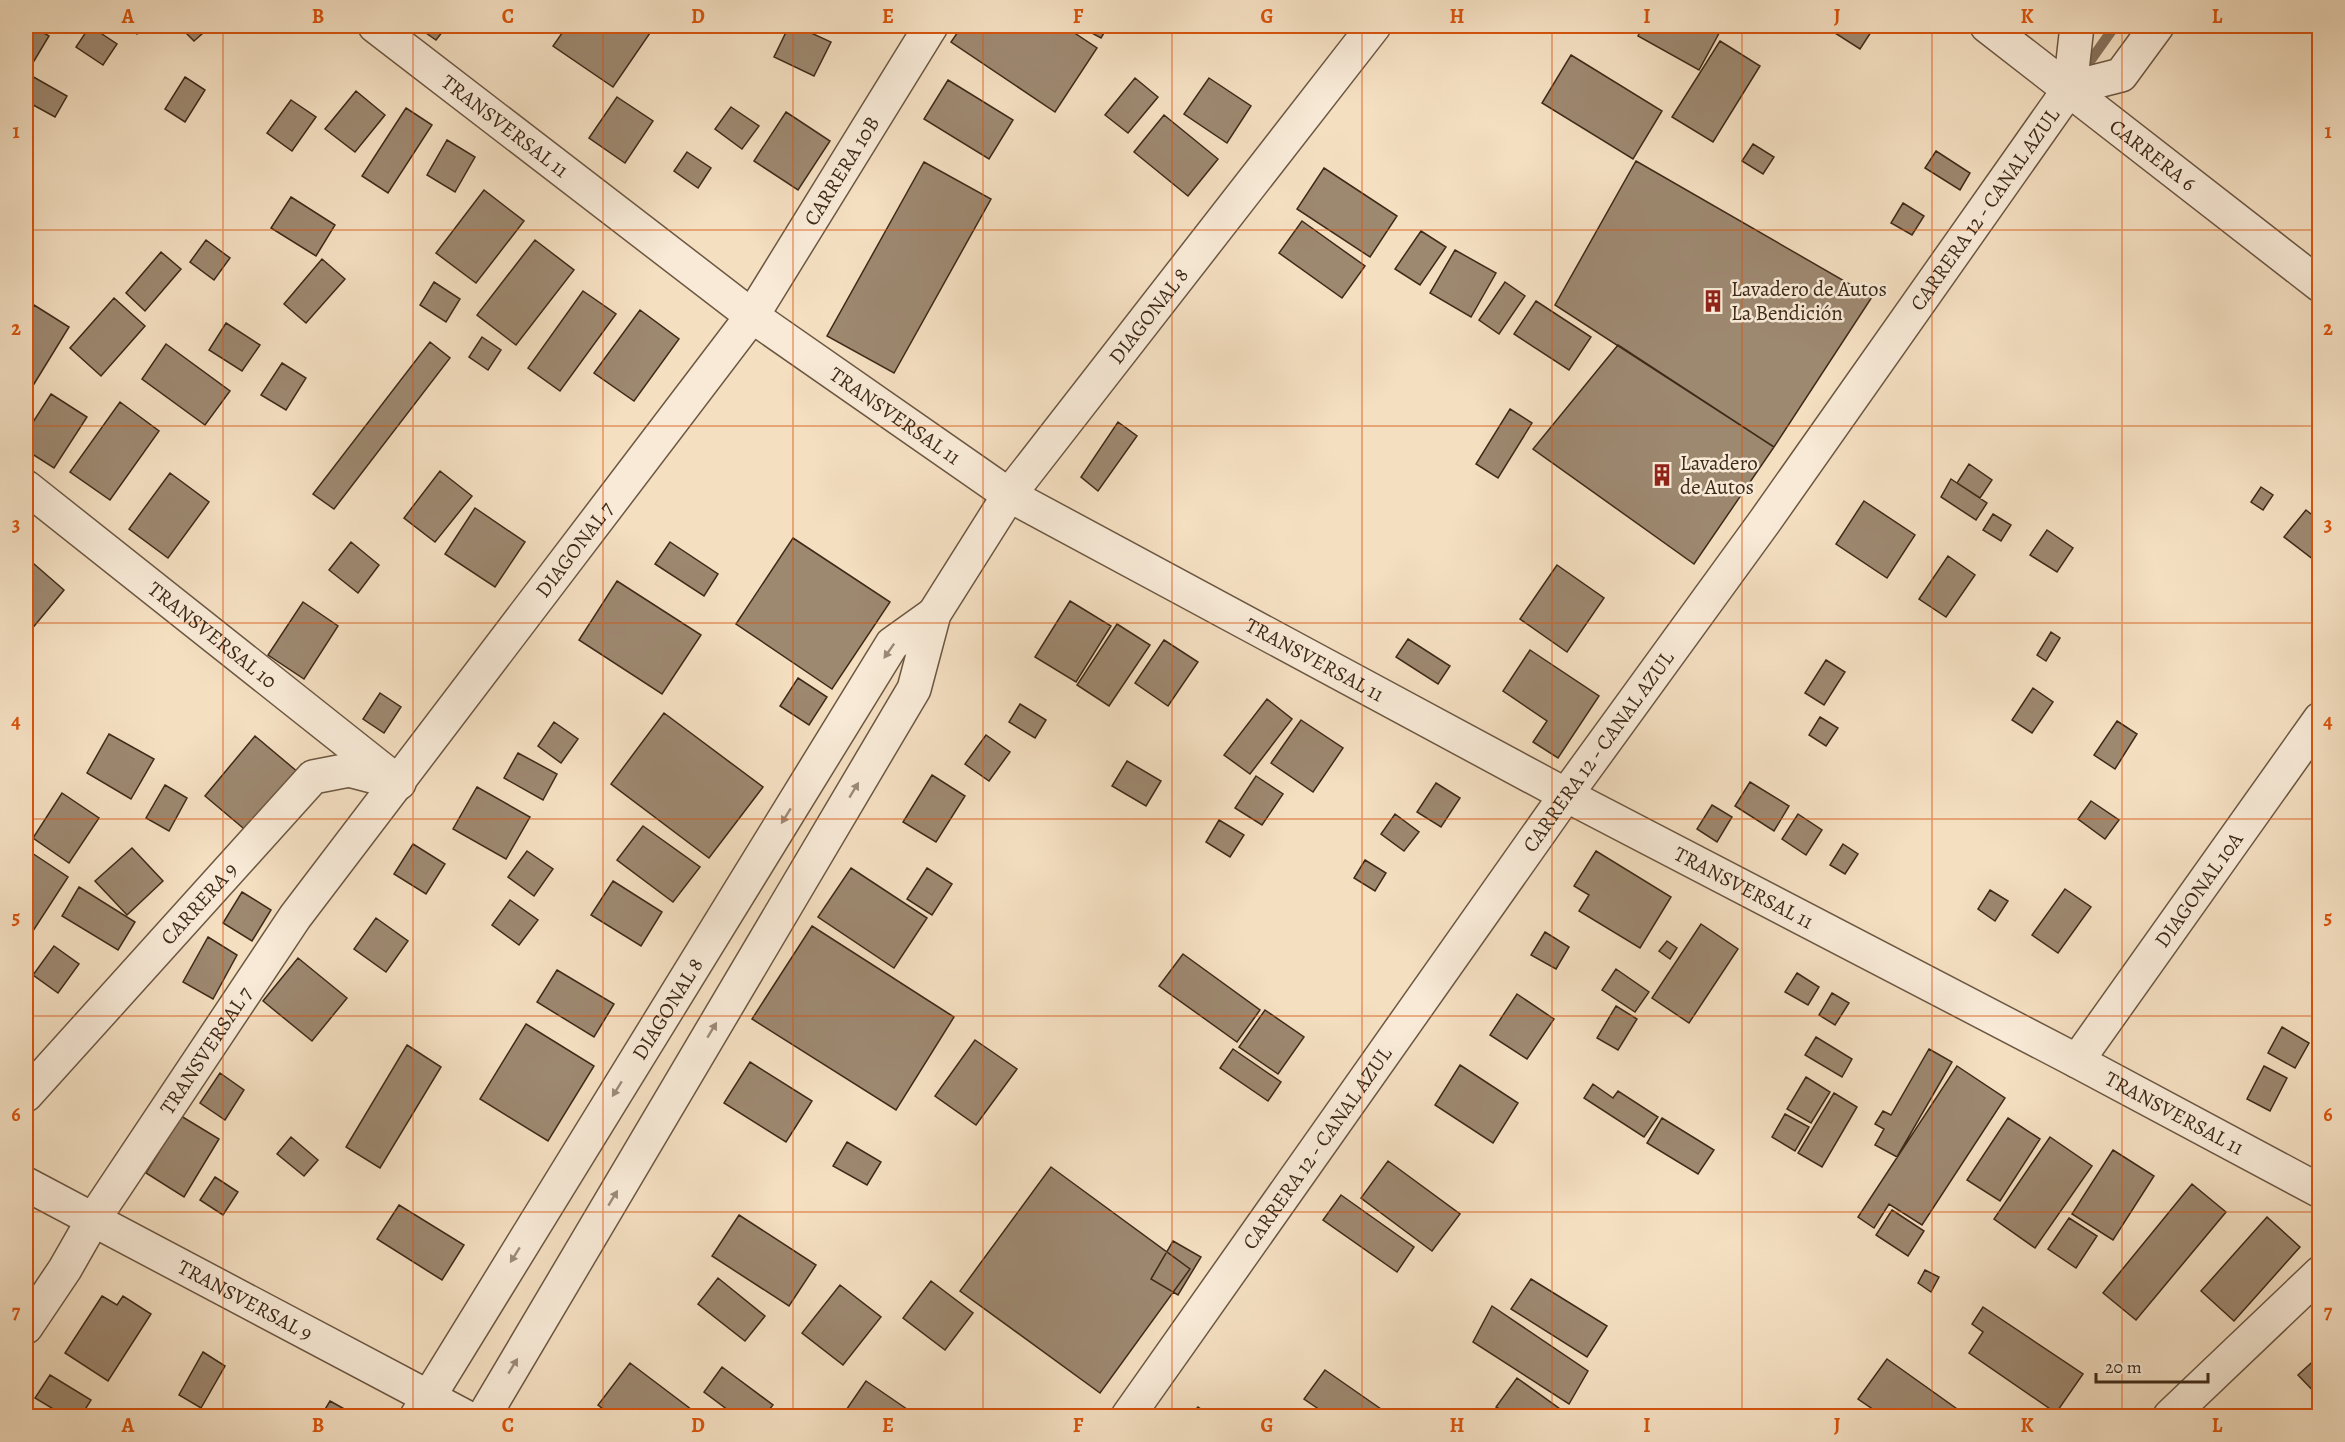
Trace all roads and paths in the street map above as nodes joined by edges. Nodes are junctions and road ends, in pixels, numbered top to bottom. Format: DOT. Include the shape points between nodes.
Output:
graph roads {
  1 [pos="375,26"];
  2 [pos="930,26"];
  3 [pos="1374,26"];
  4 [pos="1987,26"];
  5 [pos="2077,26"];
  6 [pos="2157,26"];
  7 [pos="2070,88"];
  8 [pos="2319,285"];
  9 [pos="752,316"];
  10 [pos="26,487"];
  11 [pos="1009,495"];
  12 [pos="934,614"];
  13 [pos="2319,719"];
  14 [pos="399,783"];
  15 [pos="1566,795"];
  16 [pos="2077,1061"];
  17 [pos="26,1095"];
  18 [pos="26,1184"];
  19 [pos="2319,1191"];
  20 [pos="93,1220"];
  21 [pos="2319,1273"];
  22 [pos="26,1327"];
  23 [pos="422,1407"];
  24 [pos="464,1416"];
  25 [pos="484,1416"];
  26 [pos="1128,1416"];
  27 [pos="2170,1416"];
  1 -- 9 [label="street, TRANSVERSAL 11"];
  2 -- 9 [label="street, CARRERA 10B"];
  3 -- 11 [label="street, DIAGONAL 8"];
  4 -- 7 [label="street, CARRERA 6"];
  5 -- 7 [label="street"];
  6 -- 7 [label="street" via="2121,75"];
  7 -- 8 [label="street, CARRERA 6"];
  7 -- 15 [label="street, CARRERA 12 - CANAL AZUL" via="1766,521"];
  9 -- 11 [label="street, TRANSVERSAL 11"];
  9 -- 14 [label="street, DIAGONAL 7"];
  10 -- 14 [label="street, TRANSVERSAL 10"];
  11 -- 12 [label="street, DIAGONAL 8"];
  11 -- 15 [label="street, TRANSVERSAL 11"];
  12 -- 23 [label="street, DIAGONAL 8, one-way" via="892,644"];
  25 -- 12 [label="street, DIAGONAL 8, one-way" via="914,689"];
  13 -- 16 [label="street, DIAGONAL 10A"];
  14 -- 17 [label="street, CARRERA 9" via="349,770 313,777"];
  14 -- 20 [label="street, TRANSVERSAL 7" via="295,917"];
  15 -- 16 [label="street, TRANSVERSAL 11"];
  15 -- 26 [label="street, CARRERA 12 - CANAL AZUL"];
  16 -- 19 [label="street, TRANSVERSAL 11"];
  18 -- 20 [label="street, TRANSVERSAL 9"];
  20 -- 22 [label="street, TRANSVERSAL 7"];
  20 -- 23 [label="street, TRANSVERSAL 9"];
  21 -- 27 [label="street"];
  23 -- 24 [label="street, TRANSVERSAL 9"];
}
